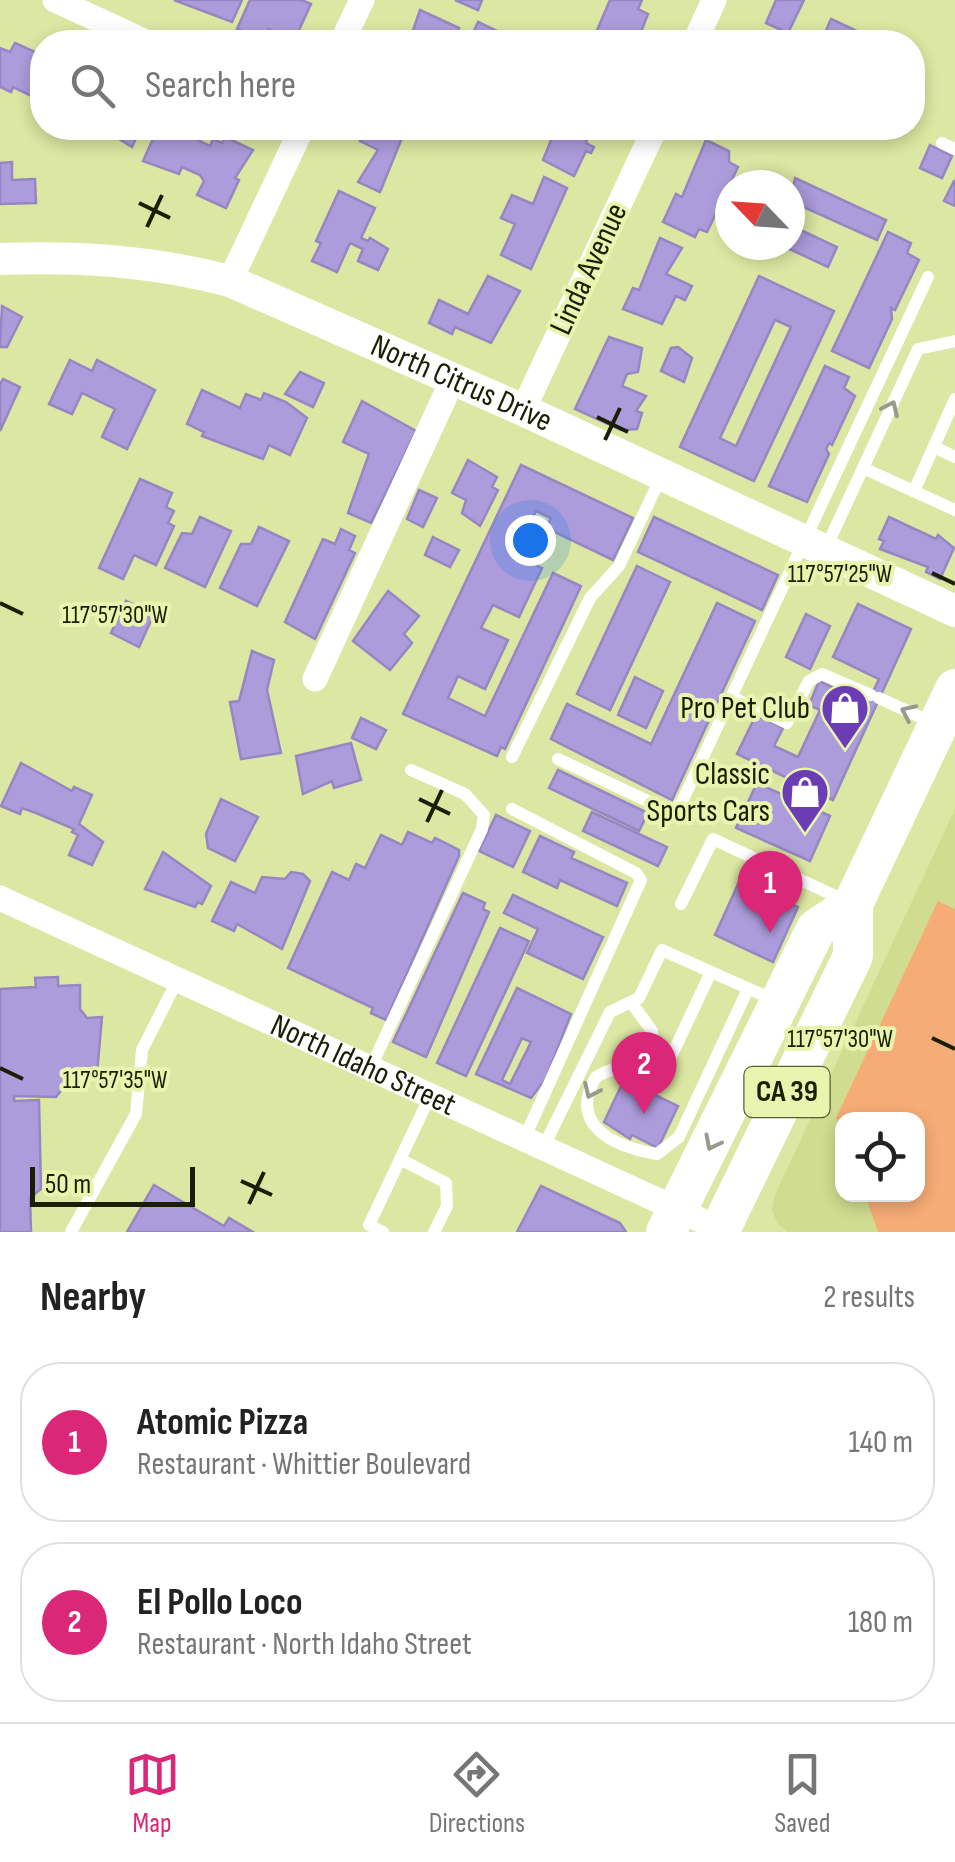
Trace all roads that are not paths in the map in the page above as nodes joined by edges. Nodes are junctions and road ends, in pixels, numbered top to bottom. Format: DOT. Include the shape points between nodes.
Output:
graph roads {
  1 [pos="55,0"];
  2 [pos="362,0"];
  3 [pos="714,0"];
  4 [pos="120,30"];
  5 [pos="348,30"];
  6 [pos="700,30"];
  7 [pos="296,140"];
  8 [pos="649,140"];
  9 [pos="0,259"];
  10 [pos="928,276"];
  11 [pos="230,281"];
  12 [pos="955,341"];
  13 [pos="453,379"];
  14 [pos="955,399"];
  15 [pos="523,410"];
  16 [pos="934,447"];
  17 [pos="955,457"];
  18 [pos="863,468"];
  19 [pos="662,474"];
  20 [pos="914,491"];
  21 [pos="955,510"];
  22 [pos="813,546"];
  23 [pos="955,612"];
  24 [pos="315,679"];
  25 [pos="955,689"];
  26 [pos="732,697"];
  27 [pos="938,726"];
  28 [pos="512,757"];
  29 [pos="558,759"];
  30 [pos="411,770"];
  31 [pos="512,809"];
  32 [pos="0,898"];
  33 [pos="681,904"];
  34 [pos="853,904"];
  35 [pos="710,972"];
  36 [pos="178,979"];
  37 [pos="766,996"];
  38 [pos="631,1002"];
  39 [pos="371,1067"];
  40 [pos="660,1080"];
  41 [pos="431,1094"];
  42 [pos="534,1141"];
  43 [pos="400,1160"];
  44 [pos="673,1220"];
  45 [pos="367,1229"];
  46 [pos="722,1231"];
  47 [pos="71,1232"];
  48 [pos="383,1232"];
  49 [pos="434,1232"];
  1 -- 4 [label="street"];
  2 -- 5 [label="street"];
  3 -- 6 [label="street"];
  7 -- 11 [label="street"];
  8 -- 15 [label="street, Linda Avenue"];
  9 -- 11 [label="street, North Citrus Drive" via="97,257"];
  10 -- 22 [label="lane"];
  11 -- 13 [label="street, North Citrus Drive"];
  18 -- 12 [label="lane, one-way" via="918,348"];
  13 -- 15 [label="street, North Citrus Drive"];
  13 -- 24 [label="street"];
  14 -- 16 [label="lane"];
  15 -- 19 [label="street, North Citrus Drive"];
  16 -- 17 [label="lane"];
  16 -- 20 [label="lane"];
  18 -- 20 [label="lane"];
  18 -- 22 [label="lane"];
  19 -- 22 [label="street, North Citrus Drive"];
  19 -- 28 [label="lane" via="619,566 590,598"];
  20 -- 21 [label="lane"];
  22 -- 23 [label="street, North Citrus Drive"];
  22 -- 26 [label="lane"];
  25 -- 27 [label="main road, CA 39"];
  27 -- 26 [label="lane, one-way" via="822,674 809,681 788,723"];
  26 -- 29 [label="lane" via="672,812"];
  27 -- 34 [label="main road, CA 39"];
  30 -- 39 [label="lane" via="465,794 484,815 482,830"];
  31 -- 42 [label="lane" via="641,880"];
  32 -- 36 [label="street, North Idaho Street"];
  33 -- 34 [label="lane" via="713,839"];
  34 -- 37 [label="main road" via="816,929"];
  34 -- 46 [label="main road, CA 39" via="853,956"];
  35 -- 37 [label="lane"];
  35 -- 38 [label="lane" via="662,950"];
  35 -- 40 [label="lane"];
  36 -- 39 [label="street, North Idaho Street"];
  36 -- 47 [label="lane" via="142,1050 136,1114"];
  38 -- 37 [label="lane, one-way" via="652,1031 650,1050 596,1077 585,1114 603,1133 657,1154 680,1138"];
  37 -- 44 [label="main road, one-way"];
  38 -- 42 [label="lane" via="610,1012"];
  39 -- 41 [label="street, North Idaho Street"];
  41 -- 42 [label="street, North Idaho Street"];
  41 -- 43 [label="lane"];
  42 -- 44 [label="street, North Idaho Street"];
  43 -- 45 [label="lane"];
  43 -- 49 [label="lane" via="446,1183 446,1206"];
  44 -- 46 [label="street, North Idaho Street"];
  45 -- 48 [label="lane"];
}
